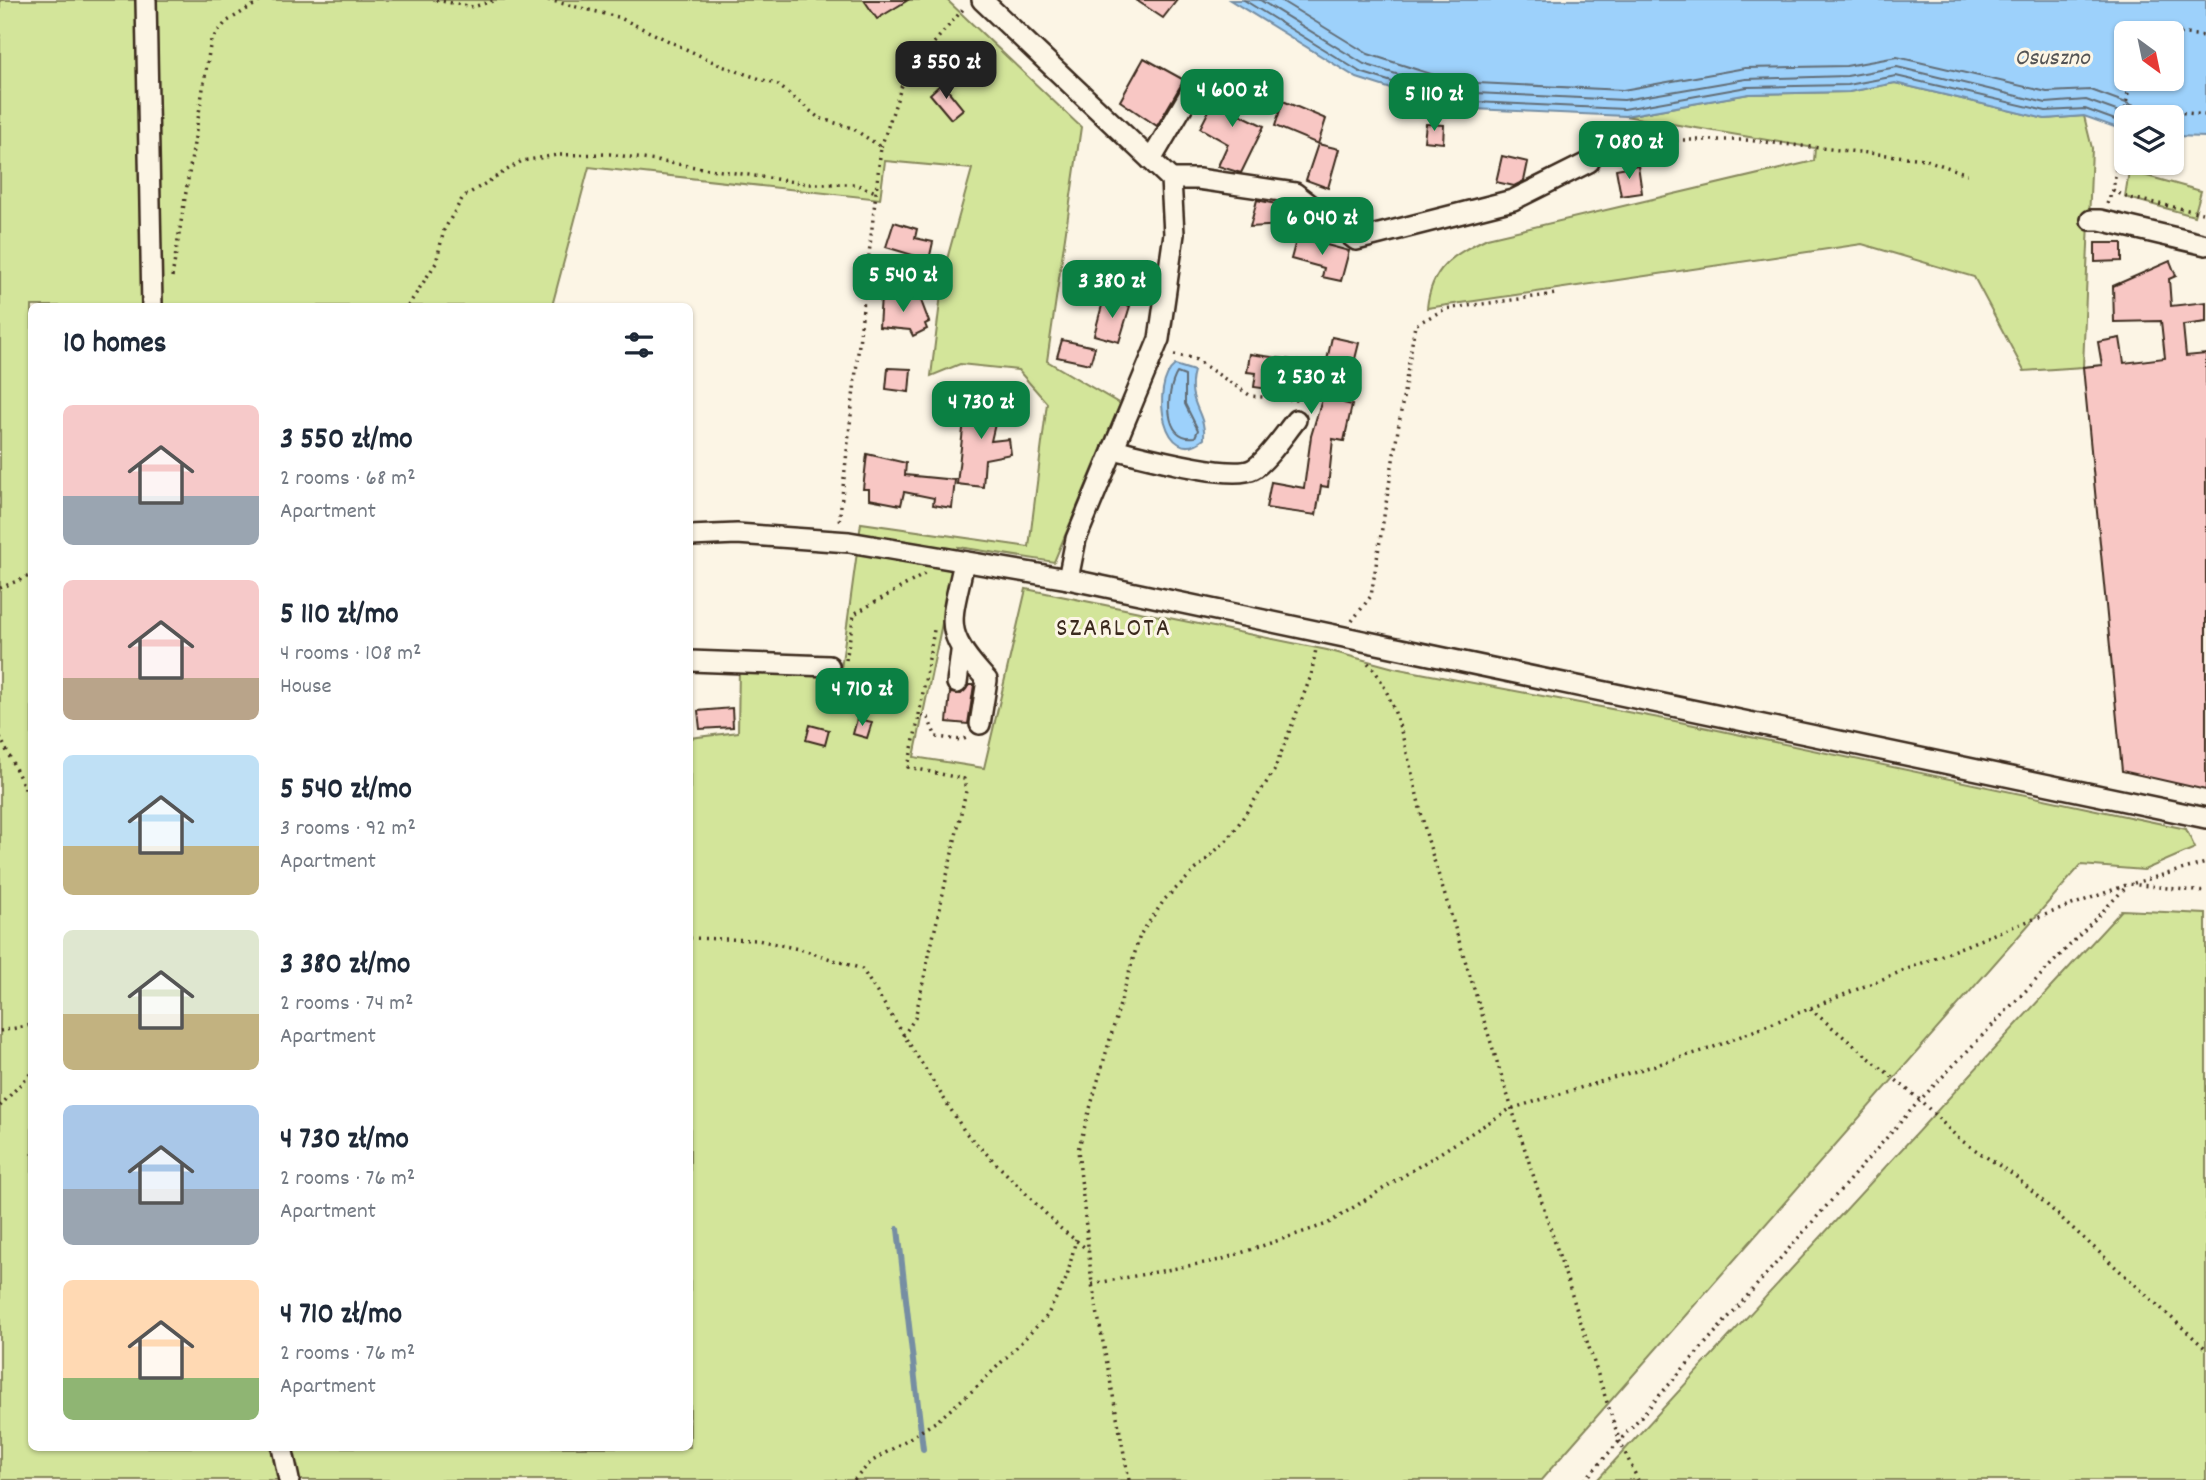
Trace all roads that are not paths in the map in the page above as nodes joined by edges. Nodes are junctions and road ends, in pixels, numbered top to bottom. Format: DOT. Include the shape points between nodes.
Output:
graph roads {
  1 [pos="146,0"];
  2 [pos="982,0"];
  3 [pos="1195,85"];
  4 [pos="1152,160"];
  5 [pos="1589,162"];
  6 [pos="1171,179"];
  7 [pos="2091,220"];
  8 [pos="2206,244"];
  9 [pos="152,303"];
  10 [pos="1296,420"];
  11 [pos="1114,449"];
  12 [pos="693,536"];
  13 [pos="958,561"];
  14 [pos="1068,579"];
  15 [pos="961,652"];
  16 [pos="693,661"];
  17 [pos="830,666"];
  18 [pos="957,683"];
  19 [pos="980,724"];
  20 [pos="2206,818"];
  21 [pos="283,1451"];
  22 [pos="289,1480"];
  1 -- 9 [label="street"];
  2 -- 4 [label="street"];
  3 -- 4 [label="street"];
  4 -- 6 [label="street"];
  5 -- 6 [label="street" via="1513,200 1356,240 1296,193"];
  6 -- 11 [label="street" via="1174,234 1159,339"];
  7 -- 8 [label="street"];
  10 -- 11 [label="street" via="1254,469 1242,472 1211,470"];
  11 -- 14 [label="street" via="1076,539"];
  12 -- 13 [label="street" via="737,534 849,542"];
  13 -- 14 [label="street"];
  13 -- 15 [label="street" via="952,627"];
  14 -- 20 [label="street"];
  15 -- 18 [label="street"];
  15 -- 19 [label="street" via="988,680"];
  16 -- 17 [label="street"];
  21 -- 22 [label="street"];
}
